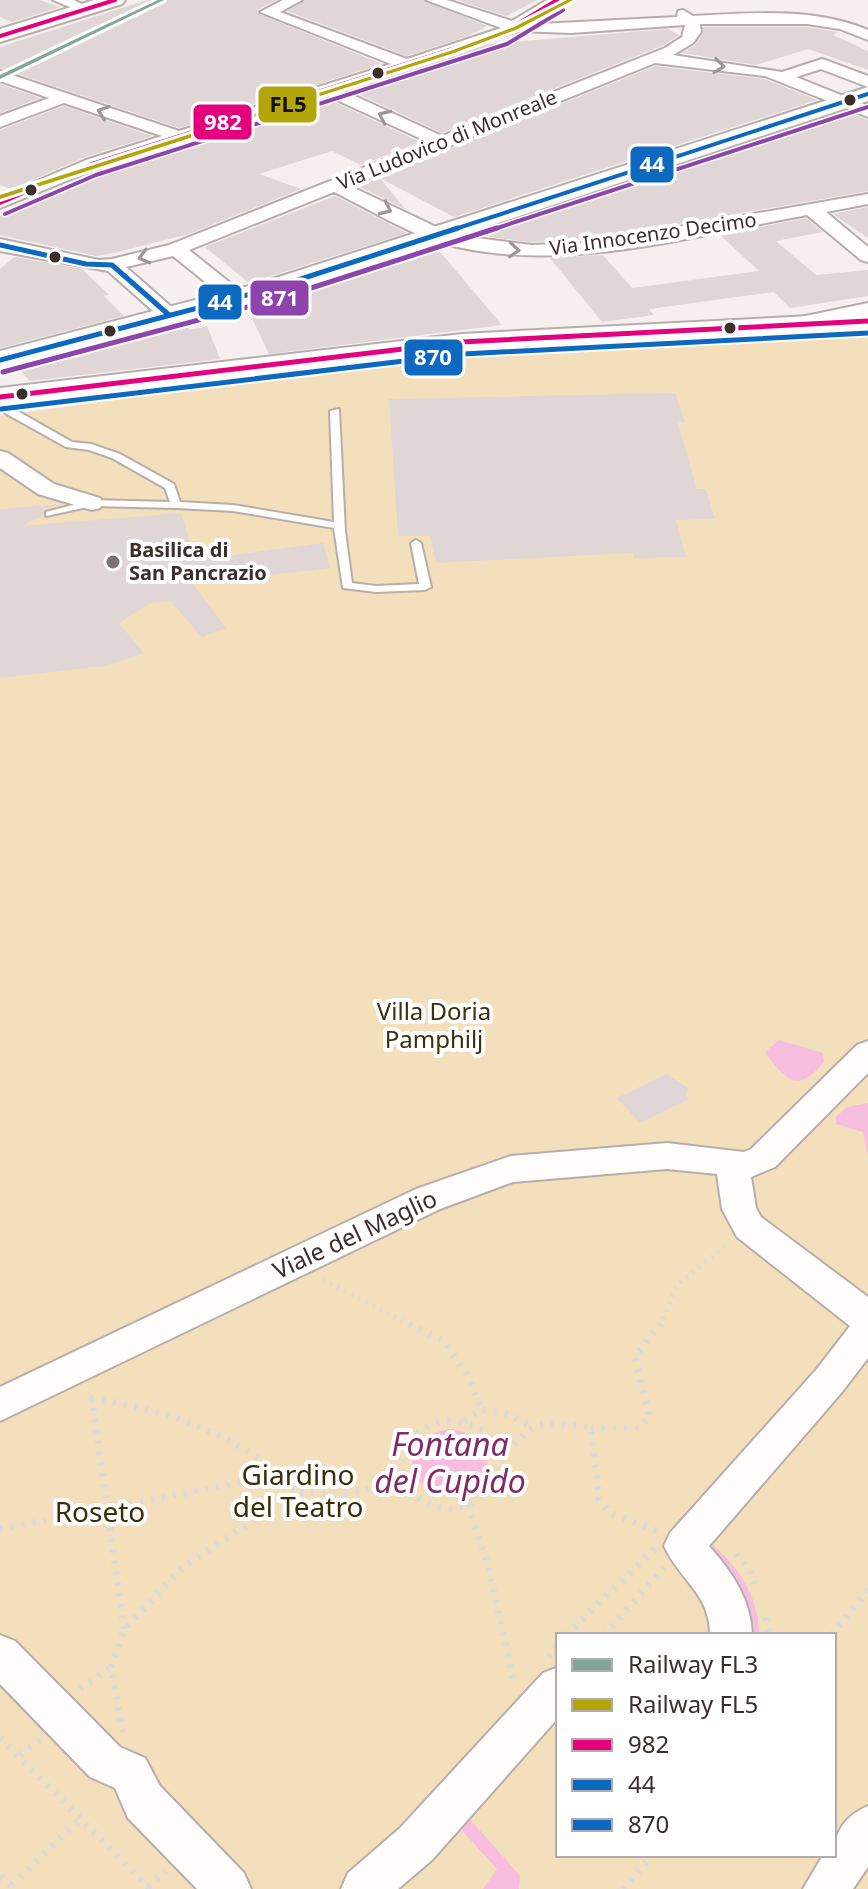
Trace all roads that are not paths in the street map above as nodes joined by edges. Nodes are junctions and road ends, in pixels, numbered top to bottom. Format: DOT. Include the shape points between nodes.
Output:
graph roads {
  1 [pos="60,0"];
  2 [pos="115,0"];
  3 [pos="295,0"];
  4 [pos="433,0"];
  5 [pos="557,0"];
  6 [pos="84,9"];
  7 [pos="683,14"];
  8 [pos="507,24"];
  9 [pos="0,36"];
  10 [pos="862,45"];
  11 [pos="655,58"];
  12 [pos="407,64"];
  13 [pos="822,64"];
  14 [pos="0,76"];
  15 [pos="781,77"];
  16 [pos="868,82"];
  17 [pos="327,89"];
  18 [pos="63,98"];
  19 [pos="856,98"];
  20 [pos="868,112"];
  21 [pos="0,122"];
  22 [pos="177,136"];
  23 [pos="441,142"];
  24 [pos="334,185"];
  25 [pos="868,199"];
  26 [pos="0,203"];
  27 [pos="811,209"];
  28 [pos="438,235"];
  29 [pos="0,245"];
  30 [pos="176,249"];
  31 [pos="868,256"];
  32 [pos="112,265"];
  33 [pos="237,298"];
  34 [pos="868,309"];
  35 [pos="169,315"];
  36 [pos="868,321"];
  37 [pos="802,322"];
  38 [pos="0,360"];
  39 [pos="2,396"];
  40 [pos="335,411"];
  41 [pos="0,458"];
  42 [pos="92,503"];
  43 [pos="176,505"];
  44 [pos="50,514"];
  45 [pos="340,530"];
  46 [pos="416,543"];
  47 [pos="868,1053"];
  48 [pos="733,1166"];
  49 [pos="868,1322"];
  50 [pos="868,1330"];
  51 [pos="0,1405"];
  52 [pos="731,1633"];
  53 [pos="0,1655"];
  54 [pos="556,1689"];
  55 [pos="868,1828"];
  56 [pos="228,1889"];
  57 [pos="364,1889"];
  58 [pos="826,1889"];
  1 -- 6 [label="street"];
  2 -- 6 [label="street"];
  3 -- 12 [label="street" via="267,12"];
  4 -- 8 [label="street"];
  5 -- 8 [label="street"];
  6 -- 9 [label="street"];
  7 -- 8 [label="street" via="557,28"];
  7 -- 10 [label="street" via="804,9 848,20"];
  7 -- 11 [label="street, Via Ludovico di Monreale" via="693,26 692,35"];
  8 -- 12 [label="street"];
  10 -- 13 [label="street"];
  11 -- 15 [label="street, one-way"];
  11 -- 23 [label="street, Via Ludovico di Monreale"];
  12 -- 17 [label="street"];
  13 -- 15 [label="street"];
  13 -- 16 [label="street"];
  14 -- 18 [label="street"];
  15 -- 19 [label="street"];
  17 -- 22 [label="street"];
  23 -- 17 [label="street, one-way"];
  18 -- 21 [label="street"];
  22 -- 18 [label="street, one-way"];
  19 -- 20 [label="street"];
  19 -- 28 [label="street"];
  22 -- 26 [label="street" via="77,169"];
  23 -- 24 [label="street, Via Ludovico di Monreale"];
  24 -- 28 [label="street, Via Innocenzo Decimo, one-way"];
  24 -- 30 [label="street, Via Ludovico di Monreale"];
  25 -- 27 [label="street, Via Innocenzo Decimo"];
  28 -- 27 [label="street, Via Innocenzo Decimo, one-way" via="491,248 570,251"];
  27 -- 31 [label="street"];
  28 -- 33 [label="street"];
  29 -- 32 [label="street, Via Ludovico di Monreale"];
  30 -- 32 [label="street, Via Ludovico di Monreale, one-way"];
  30 -- 33 [label="street"];
  32 -- 35 [label="street"];
  33 -- 35 [label="street"];
  34 -- 37 [label="street"];
  35 -- 38 [label="street"];
  36 -- 37 [label="street"];
  37 -- 39 [label="street" via="462,342"];
  39 -- 43 [label="lane" via="9,411 70,445 116,456 170,486"];
  40 -- 45 [label="lane"];
  41 -- 42 [label="street" via="46,489"];
  42 -- 43 [label="lane"];
  42 -- 44 [label="lane"];
  43 -- 45 [label="lane" via="233,508 327,523"];
  45 -- 46 [label="lane" via="347,586 425,587"];
  47 -- 48 [label="street" via="763,1158"];
  48 -- 49 [label="street" via="739,1209 749,1227"];
  48 -- 51 [label="street, Viale del Maglio" via="667,1156 511,1169 428,1199"];
  50 -- 52 [label="street" via="684,1546 727,1604"];
  53 -- 56 [label="street" via="105,1762 130,1773 144,1802"];
  54 -- 57 [label="street" via="416,1844"];
  55 -- 58 [label="street"];
}
